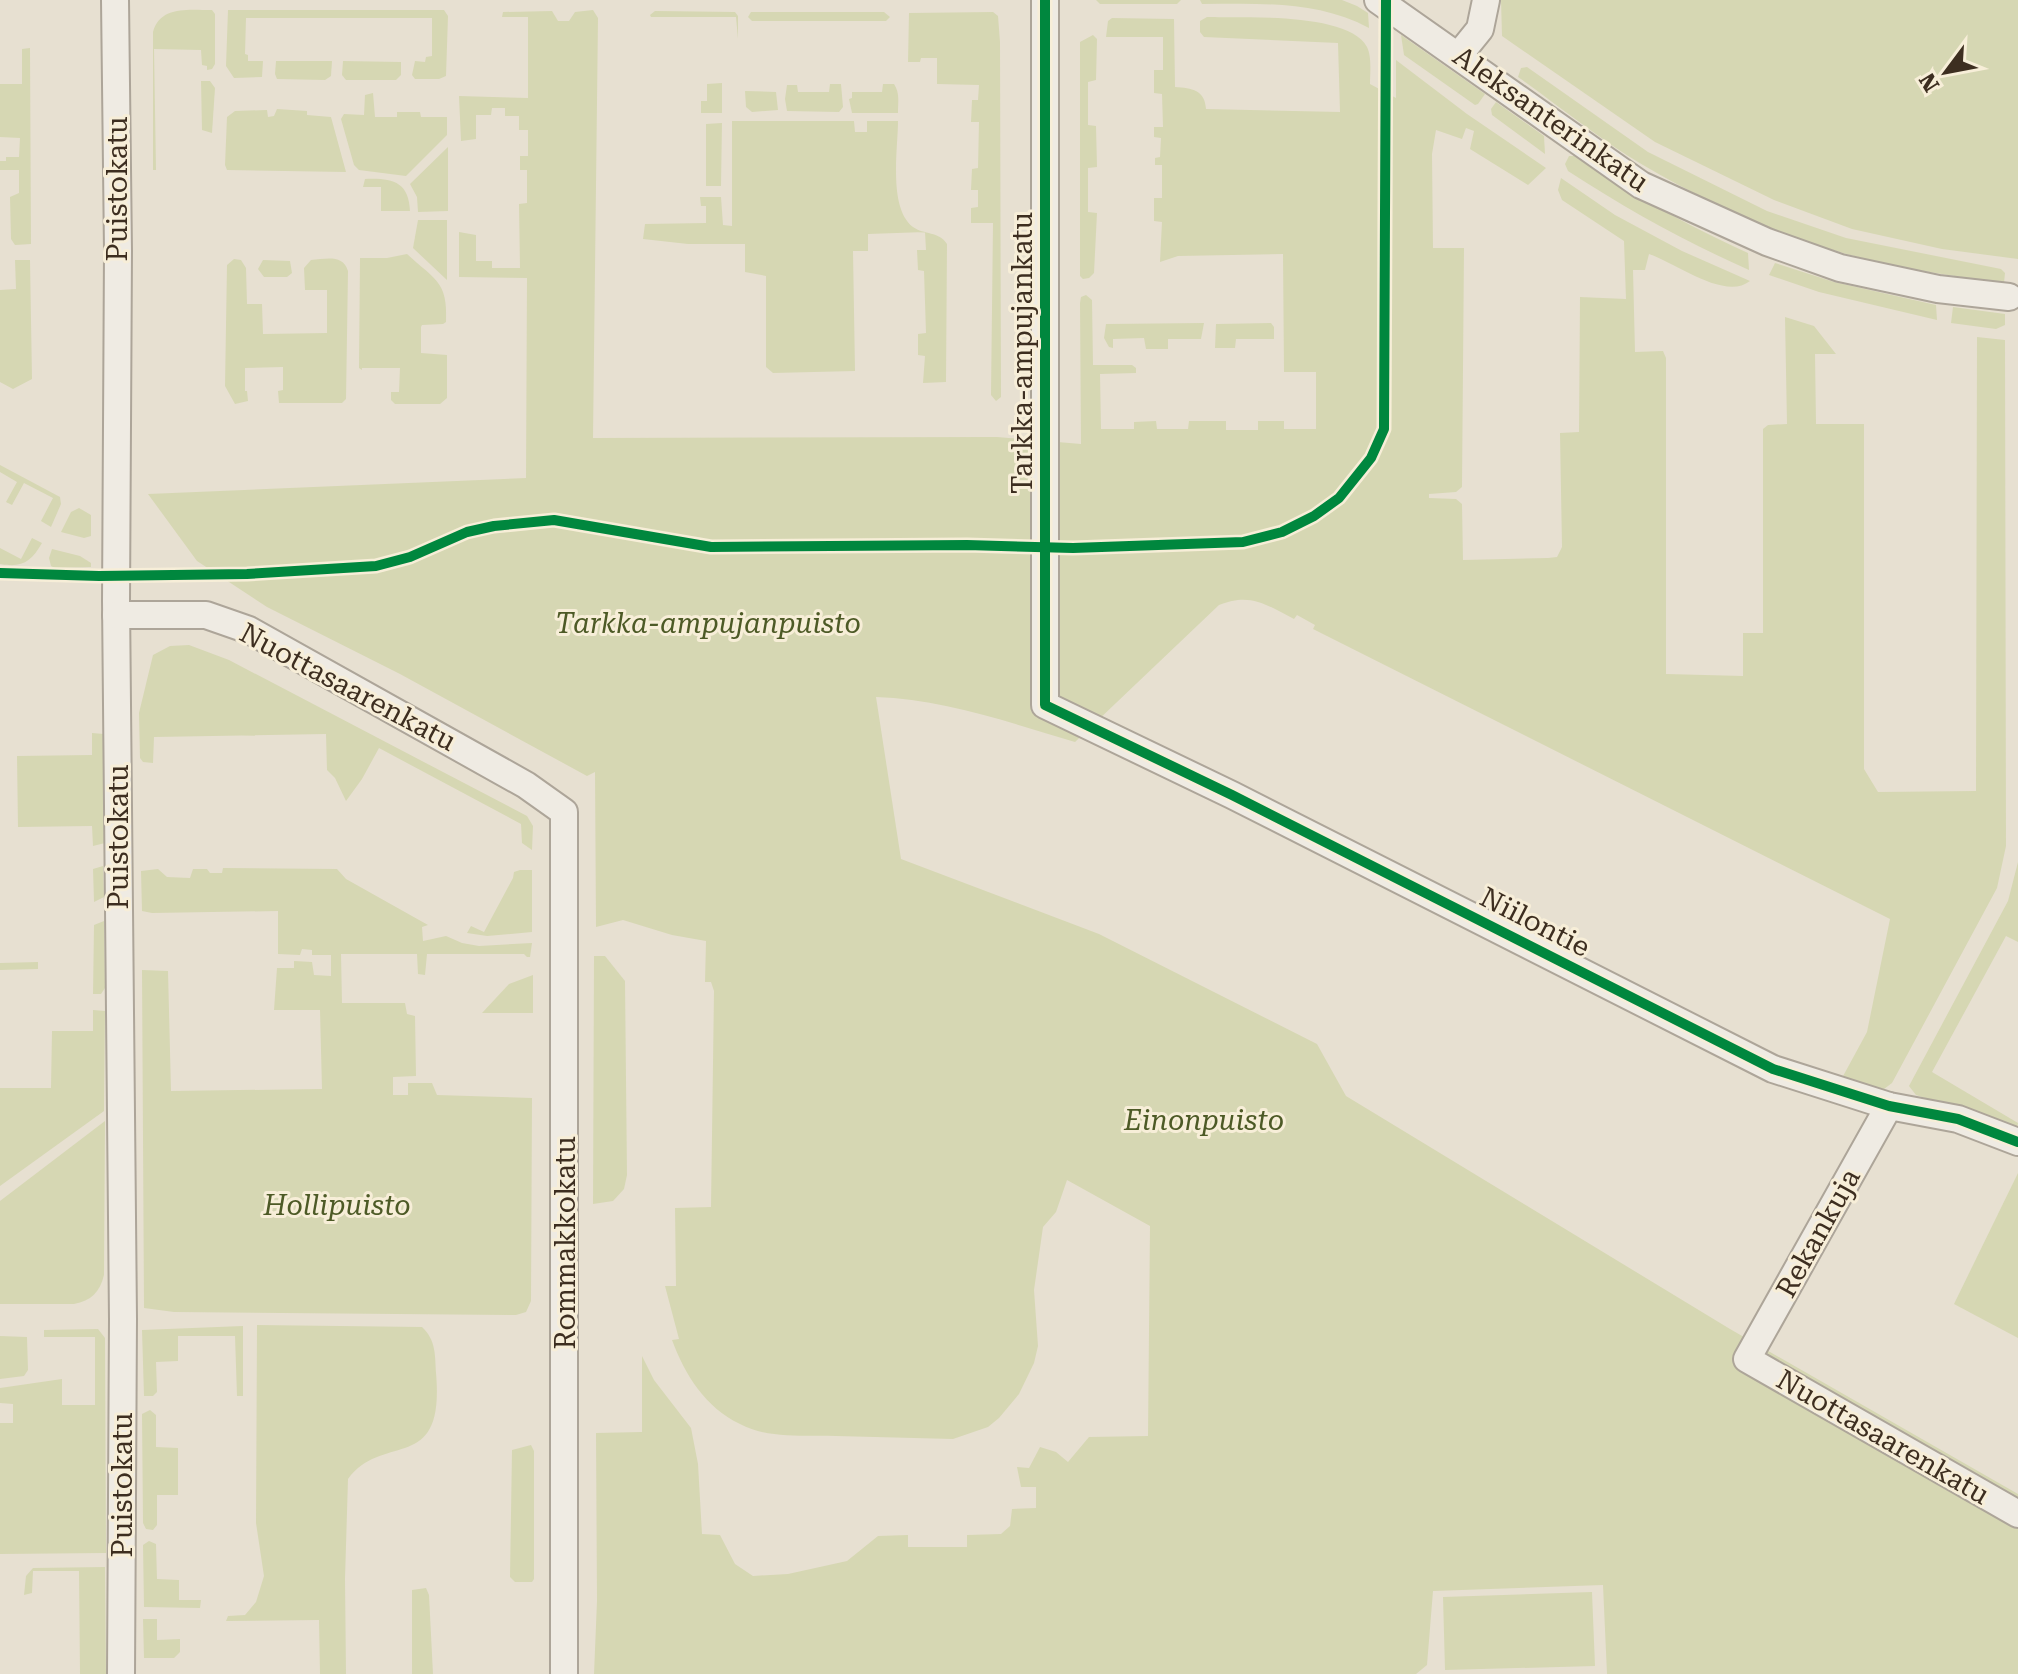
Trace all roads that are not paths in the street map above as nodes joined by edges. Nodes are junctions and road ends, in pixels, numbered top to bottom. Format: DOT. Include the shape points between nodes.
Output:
graph roads {
  1 [pos="115,0"];
  2 [pos="1045,0"];
  3 [pos="1378,0"];
  4 [pos="1486,0"];
  5 [pos="1459,55"];
  6 [pos="2009,297"];
  7 [pos="116,615"];
  8 [pos="1045,705"];
  9 [pos="564,812"];
  10 [pos="1889,1106"];
  11 [pos="2018,1142"];
  12 [pos="1747,1359"];
  13 [pos="2018,1514"];
  14 [pos="121,1674"];
  15 [pos="564,1674"];
  1 -- 7 [label="street, Puistokatu"];
  2 -- 8 [label="street, Tarkka-ampujankatu"];
  3 -- 5 [label="street, Aleksanterinkatu"];
  4 -- 5 [label="street" via="1480,29"];
  5 -- 6 [label="street, Aleksanterinkatu" via="1641,185 1767,242 1840,268 1938,289"];
  7 -- 9 [label="street, Nuottasaarenkatu" via="206,615 249,630 526,785"];
  7 -- 14 [label="street, Puistokatu"];
  8 -- 10 [label="street, Niilontie" via="1773,1069"];
  9 -- 15 [label="street, Rommakkokatu"];
  10 -- 11 [label="street, Niilontie" via="1958,1119"];
  10 -- 12 [label="street, Rekankuja"];
  12 -- 13 [label="street, Nuottasaarenkatu"];
}
